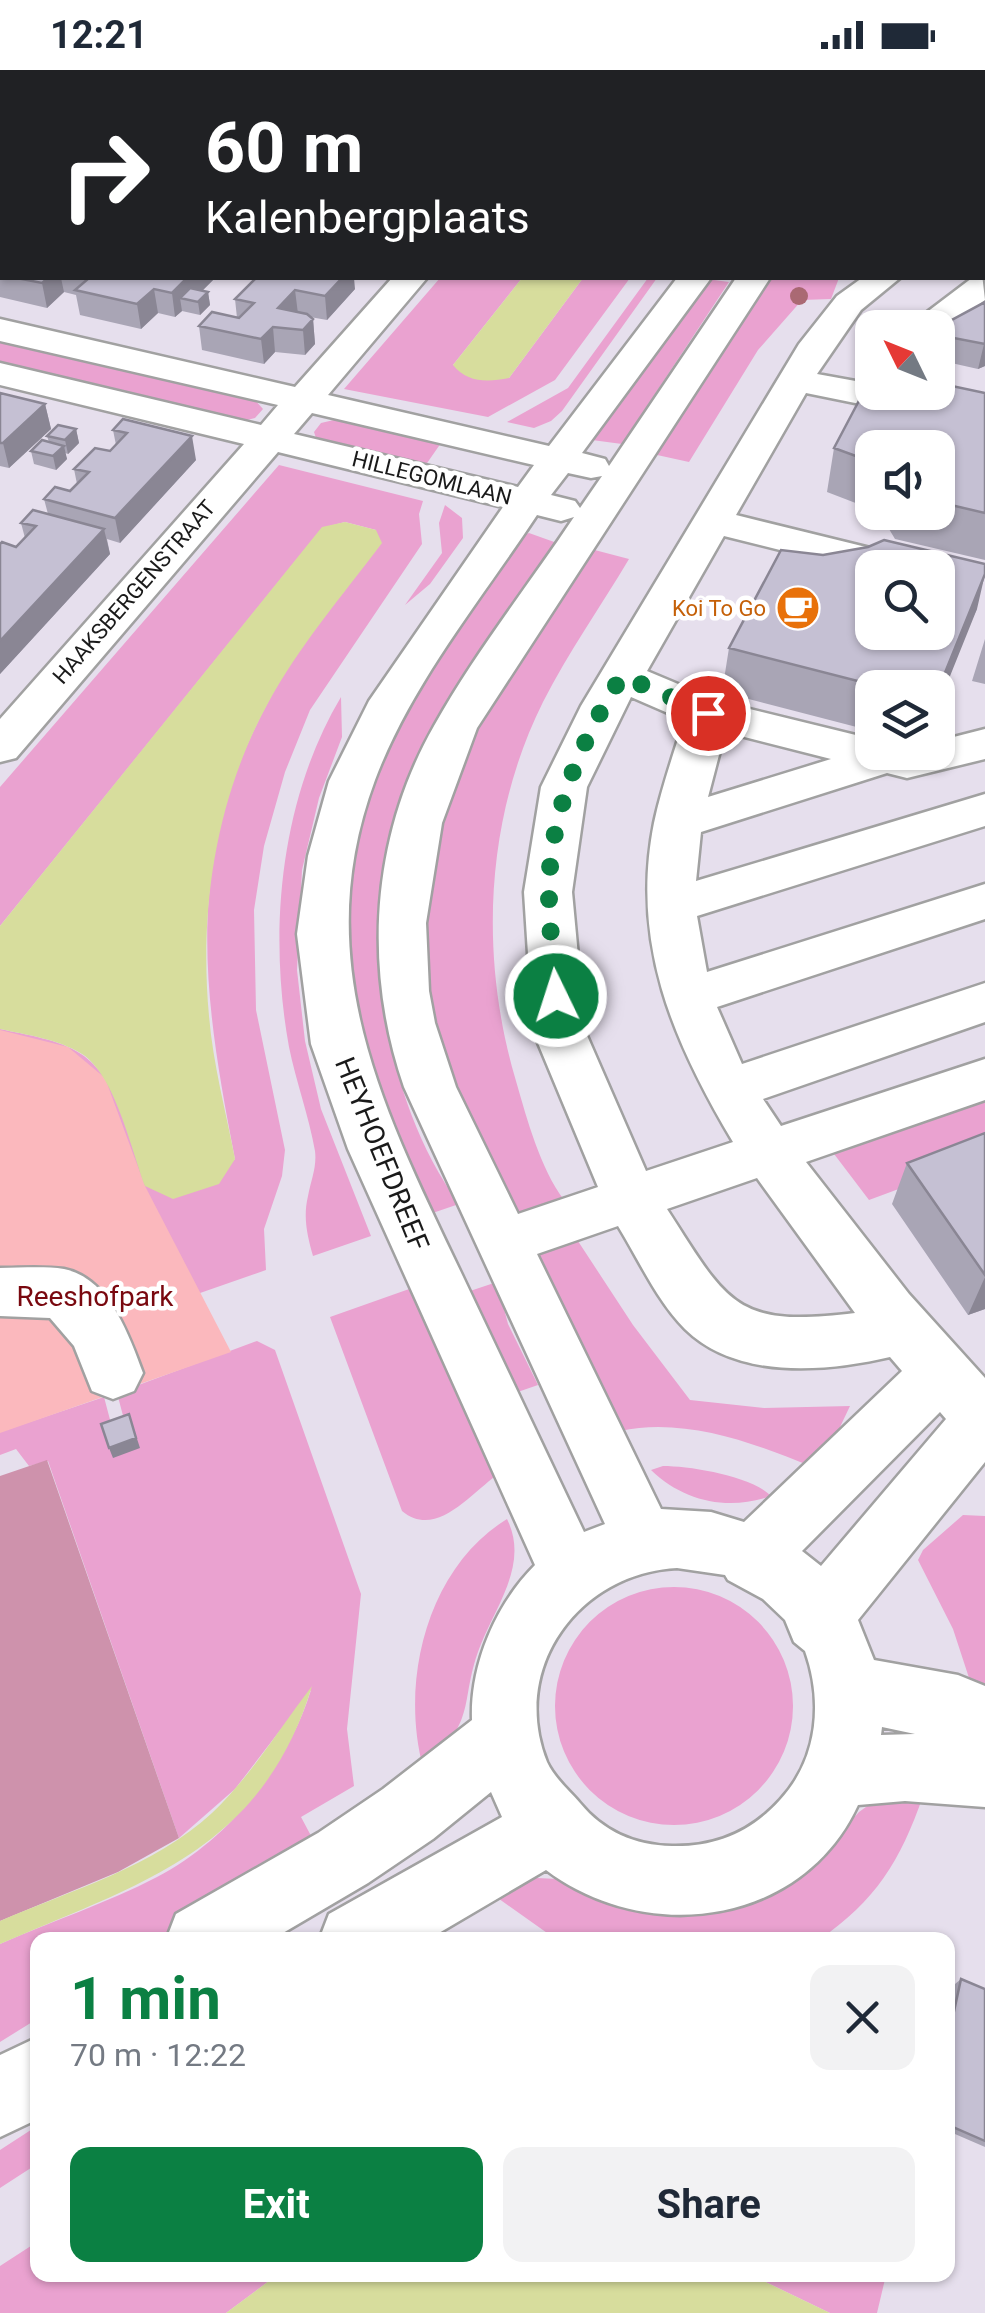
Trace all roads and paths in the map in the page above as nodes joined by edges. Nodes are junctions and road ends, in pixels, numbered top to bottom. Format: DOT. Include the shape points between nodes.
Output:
graph roads {
  1 [pos="408,280"];
  2 [pos="692,280"];
  3 [pos="753,280"];
  4 [pos="880,280"];
  5 [pos="974,283"];
  6 [pos="944,310"];
  7 [pos="0,330"];
  8 [pos="0,374"];
  9 [pos="794,380"];
  10 [pos="855,390"];
  11 [pos="301,401"];
  12 [pos="955,404"];
  13 [pos="985,408"];
  14 [pos="269,438"];
  15 [pos="558,459"];
  16 [pos="622,474"];
  17 [pos="528,501"];
  18 [pos="594,518"];
  19 [pos="716,522"];
  20 [pos="855,557"];
  21 [pos="622,676"];
  22 [pos="708,713"];
  23 [pos="985,744"];
  24 [pos="0,747"];
  25 [pos="855,750"];
  26 [pos="955,752"];
  27 [pos="855,767"];
  28 [pos="985,810"];
  29 [pos="677,822"];
  30 [pos="985,901"];
  31 [pos="672,906"];
  32 [pos="689,997"];
  33 [pos="985,1002"];
  34 [pos="985,1079"];
  35 [pos="727,1090"];
  36 [pos="767,1154"];
  37 [pos="632,1201"];
  38 [pos="504,1242"];
  39 [pos="0,1292"];
  40 [pos="920,1351"];
  41 [pos="113,1373"];
  42 [pos="985,1417"];
  43 [pos="644,1540"];
  44 [pos="750,1559"];
  45 [pos="569,1570"];
  46 [pos="816,1620"];
  47 [pos="846,1688"];
  48 [pos="985,1720"];
  49 [pos="507,1736"];
  50 [pos="843,1772"];
  51 [pos="985,1773"];
  52 [pos="554,1825"];
  53 [pos="216,1932"];
  54 [pos="369,1932"];
  55 [pos="30,2080"];
  56 [pos="0,2098"];
  1 -- 11 [label="street"];
  2 -- 15 [label="street, HEYHOEFDREEF"];
  3 -- 16 [label="street"];
  4 -- 9 [label="street" via="850,303"];
  5 -- 6 [label="street"];
  7 -- 11 [label="street, HILLEGOMLAAN"];
  8 -- 14 [label="street, HILLEGOMLAAN"];
  9 -- 10 [label="street"];
  9 -- 19 [label="street"];
  11 -- 14 [label="street"];
  11 -- 15 [label="street, HILLEGOMLAAN"];
  12 -- 13 [label="street"];
  14 -- 17 [label="street, HILLEGOMLAAN"];
  14 -- 24 [label="street, HAAKSBERGENSTRAAT"];
  15 -- 16 [label="street, HILLEGOMLAAN"];
  15 -- 17 [label="street, HEYHOEFDREEF"];
  16 -- 18 [label="street"];
  17 -- 18 [label="street, HILLEGOMLAAN"];
  17 -- 45 [label="street, HEYHOEFDREEF" via="368,742 332,856 322,934 337,1044 374,1149"];
  18 -- 38 [label="street" via="455,727 414,828 404,904 404,992 431,1091"];
  19 -- 20 [label="street"];
  19 -- 21 [label="street"];
  21 -- 22 [label="street"];
  21 -- 37 [label="street" via="564,788 548,892 559,1030"];
  22 -- 25 [label="street"];
  22 -- 29 [label="street"];
  23 -- 26 [label="street"];
  27 -- 29 [label="street"];
  28 -- 31 [label="street"];
  29 -- 31 [label="street"];
  30 -- 32 [label="street"];
  31 -- 32 [label="street"];
  32 -- 35 [label="street"];
  33 -- 35 [label="street"];
  34 -- 36 [label="street"];
  35 -- 36 [label="street"];
  36 -- 37 [label="street"];
  36 -- 40 [label="street"];
  37 -- 38 [label="street"];
  37 -- 40 [label="street" via="706,1312 741,1336"];
  38 -- 43 [label="street"];
  39 -- 41 [label="street" via="64,1294 100,1333"];
  40 -- 42 [label="street"];
  40 -- 44 [label="street"];
  42 -- 46 [label="street"];
  43 -- 44 [label="street" via="680,1539"];
  43 -- 45 [label="street" via="604,1550"];
  44 -- 46 [label="street" via="781,1580"];
  45 -- 49 [label="street" via="536,1600 514,1641 504,1686"];
  46 -- 47 [label="street"];
  47 -- 48 [label="street" via="958,1708"];
  47 -- 50 [label="street" via="850,1736"];
  49 -- 52 [label="street" via="524,1783"];
  49 -- 53 [label="street" via="344,1858"];
  50 -- 51 [label="street" via="905,1767"];
  50 -- 52 [label="street" via="816,1821 773,1860 720,1880 660,1882 603,1863"];
  52 -- 54 [label="street"];
  55 -- 56 [label="street"];
}
